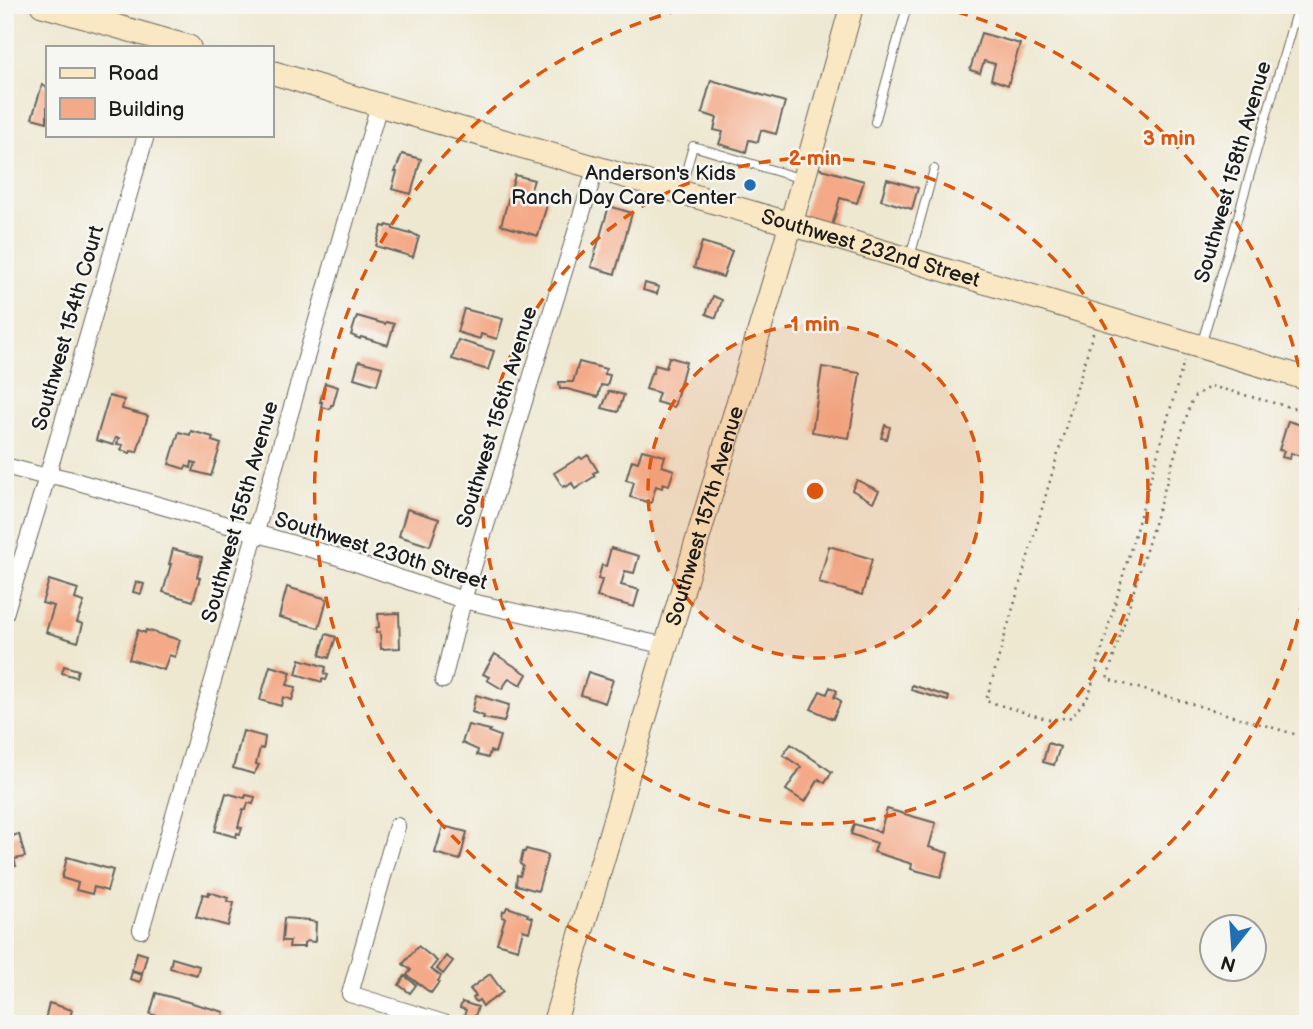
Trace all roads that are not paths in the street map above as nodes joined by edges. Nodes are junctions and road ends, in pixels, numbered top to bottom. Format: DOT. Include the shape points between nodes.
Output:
graph roads {
  1 [pos="42,5"];
  2 [pos="852,5"];
  3 [pos="890,5"];
  4 [pos="1298,5"];
  5 [pos="88,12"];
  6 [pos="178,46"];
  7 [pos="273,73"];
  8 [pos="379,106"];
  9 [pos="875,122"];
  10 [pos="146,136"];
  11 [pos="596,167"];
  12 [pos="934,169"];
  13 [pos="803,179"];
  14 [pos="680,192"];
  15 [pos="790,224"];
  16 [pos="909,260"];
  17 [pos="1195,346"];
  18 [pos="1308,379"];
  19 [pos="5,466"];
  20 [pos="47,477"];
  21 [pos="255,534"];
  22 [pos="463,600"];
  23 [pos="5,614"];
  24 [pos="666,646"];
  25 [pos="443,680"];
  26 [pos="397,826"];
  27 [pos="141,930"];
  28 [pos="447,1024"];
  29 [pos="554,1024"];
  1 -- 5 [label="street"];
  2 -- 13 [label="street, Southwest 157th Avenue"];
  3 -- 9 [label="lane" via="906,10"];
  4 -- 17 [label="lane, Southwest 158th Avenue"];
  5 -- 6 [label="street"];
  7 -- 8 [label="street, Southwest 232nd Street"];
  8 -- 11 [label="street, Southwest 232nd Street"];
  8 -- 21 [label="street, Southwest 155th Avenue"];
  10 -- 20 [label="street, Southwest 154th Court"];
  11 -- 14 [label="street, Southwest 232nd Street"];
  11 -- 22 [label="street, Southwest 156th Avenue"];
  12 -- 16 [label="lane"];
  13 -- 14 [label="lane" via="693,146"];
  13 -- 15 [label="street, Southwest 157th Avenue"];
  14 -- 15 [label="street, Southwest 232nd Street"];
  15 -- 16 [label="street, Southwest 232nd Street"];
  15 -- 24 [label="street, Southwest 157th Avenue"];
  16 -- 17 [label="street, Southwest 232nd Street"];
  17 -- 18 [label="street, Southwest 232nd Street"];
  19 -- 20 [label="street, Southwest 230th Street"];
  20 -- 21 [label="street, Southwest 230th Street" via="68,479"];
  20 -- 23 [label="street, Southwest 154th Court"];
  21 -- 22 [label="street, Southwest 230th Street"];
  21 -- 27 [label="street, Southwest 155th Avenue"];
  22 -- 24 [label="street, Southwest 230th Street"];
  22 -- 25 [label="street, Southwest 156th Avenue"];
  24 -- 29 [label="street, Southwest 157th Avenue"];
  26 -- 28 [label="street" via="350,994"];
}
